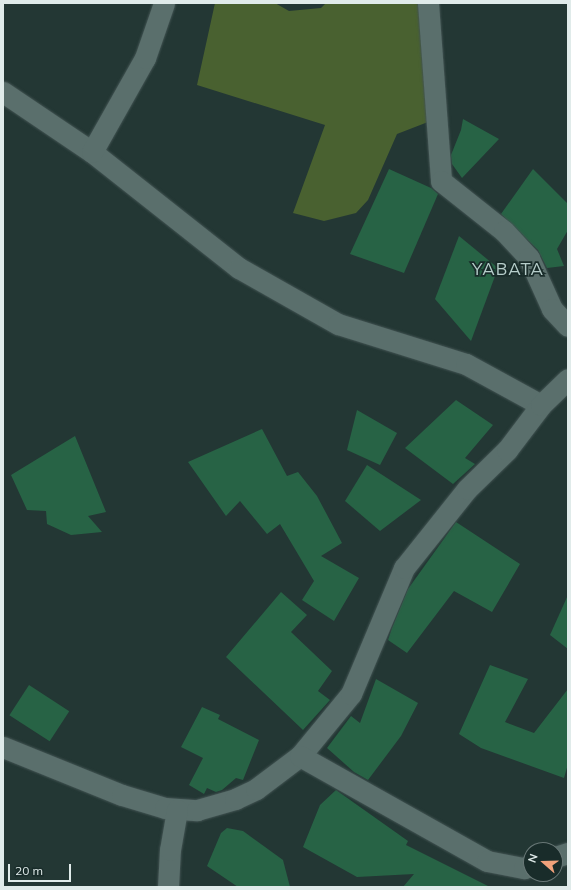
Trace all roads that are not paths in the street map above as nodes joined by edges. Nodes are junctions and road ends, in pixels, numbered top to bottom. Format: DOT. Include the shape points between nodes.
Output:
graph roads {
  1 [pos="164,3"];
  2 [pos="428,3"];
  3 [pos="3,92"];
  4 [pos="92,152"];
  5 [pos="568,326"];
  6 [pos="568,379"];
  7 [pos="541,405"];
  8 [pos="3,748"];
  9 [pos="300,756"];
  10 [pos="177,810"];
  11 [pos="523,868"];
  12 [pos="168,887"];
  1 -- 4 [label="street" via="145,58"];
  2 -- 5 [label="street" via="441,181 504,231 529,258 552,309"];
  3 -- 4 [label="street"];
  4 -- 7 [label="street" via="240,268 338,324 466,364"];
  6 -- 7 [label="street"];
  7 -- 9 [label="street" via="507,450 467,489 404,568 351,694"];
  8 -- 10 [label="street" via="122,795"];
  9 -- 10 [label="street" via="256,789 197,810"];
  9 -- 11 [label="street" via="487,861"];
  10 -- 12 [label="street" via="170,850"];
}
